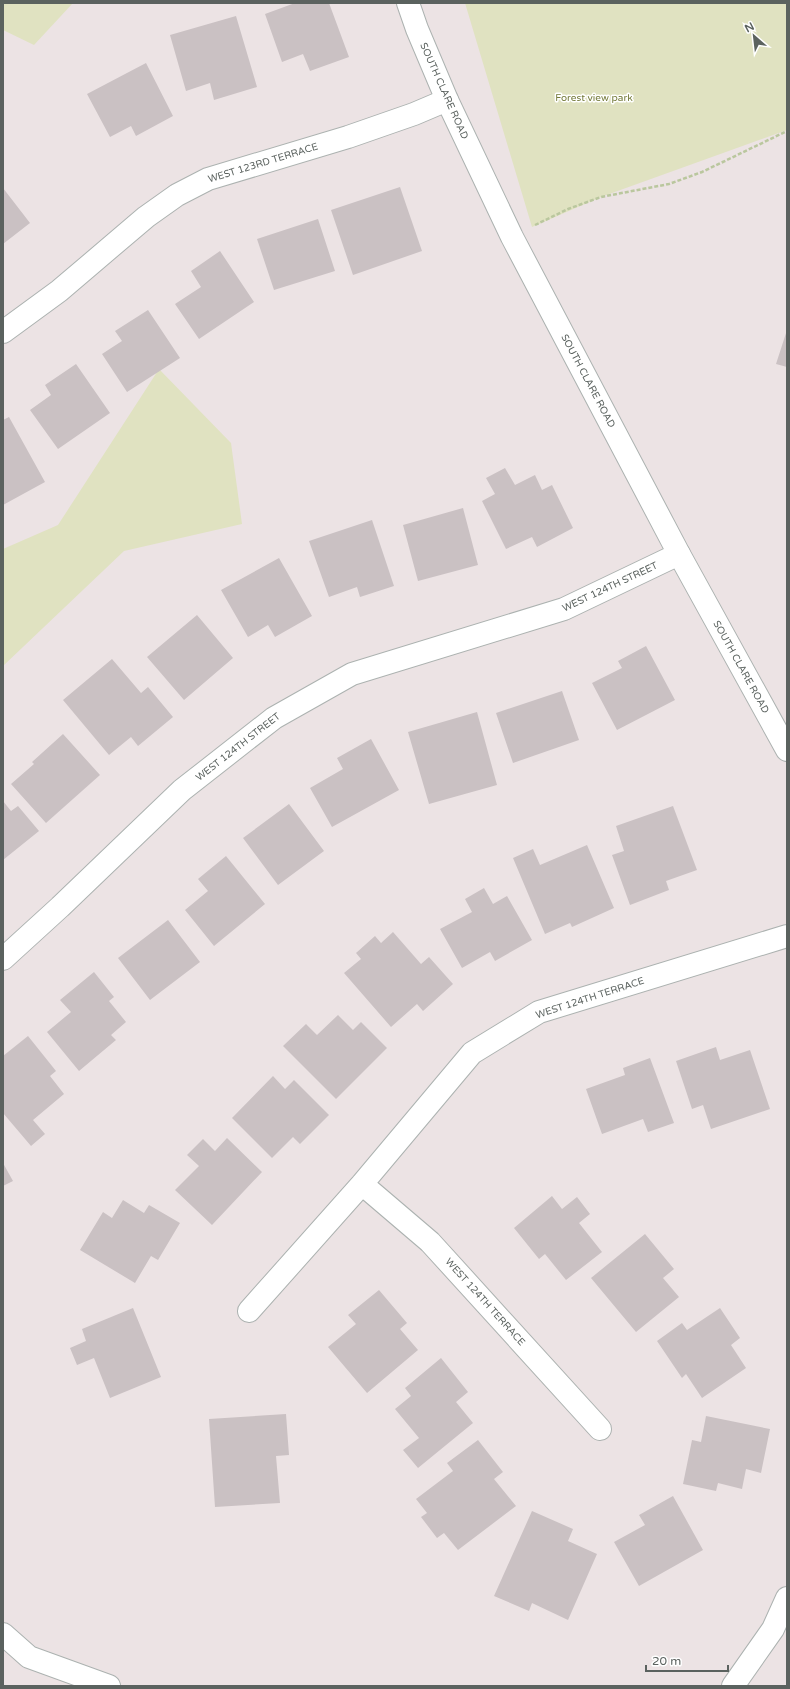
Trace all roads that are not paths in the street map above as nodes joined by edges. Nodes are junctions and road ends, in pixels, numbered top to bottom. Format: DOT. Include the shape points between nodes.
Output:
graph roads {
  1 [pos="408,3"];
  2 [pos="447,100"];
  3 [pos="3,332"];
  4 [pos="679,554"];
  5 [pos="787,750"];
  6 [pos="787,936"];
  7 [pos="3,959"];
  8 [pos="362,1184"];
  9 [pos="249,1311"];
  10 [pos="600,1429"];
  11 [pos="787,1598"];
  12 [pos="3,1634"];
  13 [pos="109,1686"];
  14 [pos="733,1686"];
  1 -- 2 [label="street, SOUTH CLARE ROAD"];
  2 -- 3 [label="street, WEST 123RD TERRACE" via="348,137 208,179 177,195 146,217 59,291"];
  2 -- 4 [label="street, SOUTH CLARE ROAD" via="512,237"];
  4 -- 5 [label="street, SOUTH CLARE ROAD"];
  4 -- 7 [label="street, WEST 124TH STREET" via="564,609 352,674 274,718 182,790"];
  6 -- 8 [label="street, WEST 124TH TERRACE" via="539,1012 472,1053"];
  8 -- 9 [label="street, WEST 124TH TERRACE"];
  8 -- 10 [label="street, WEST 124TH TERRACE" via="430,1242"];
  11 -- 14 [label="street" via="773,1629"];
  12 -- 13 [label="street" via="30,1657"];
}
